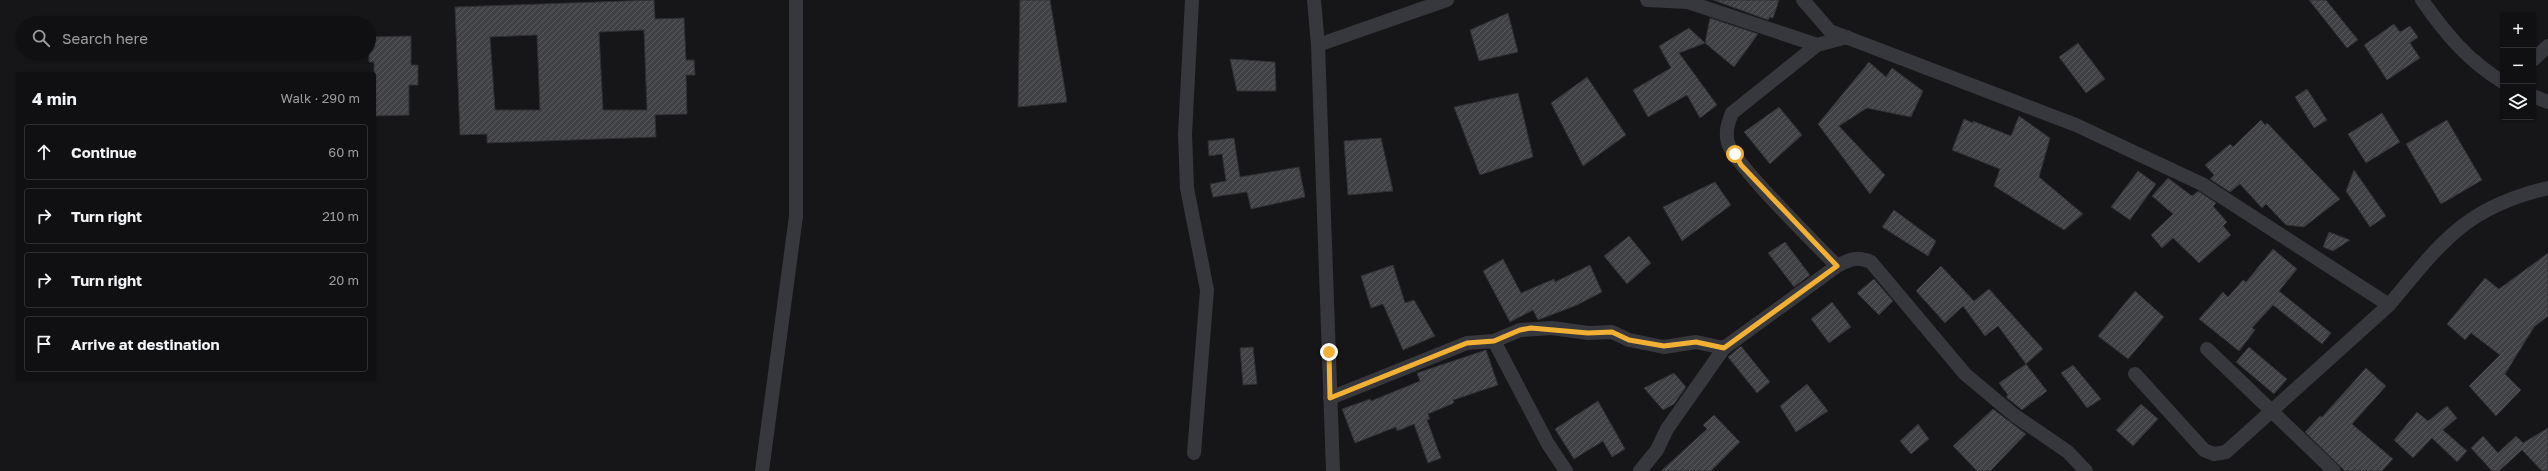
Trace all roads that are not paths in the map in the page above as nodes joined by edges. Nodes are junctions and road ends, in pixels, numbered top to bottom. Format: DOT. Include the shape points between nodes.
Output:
graph roads {
  1 [pos="796,0"];
  2 [pos="1192,0"];
  3 [pos="1314,0"];
  4 [pos="1448,0"];
  5 [pos="1647,0"];
  6 [pos="1803,0"];
  7 [pos="2422,0"];
  8 [pos="1847,37"];
  9 [pos="1318,45"];
  10 [pos="1817,45"];
  11 [pos="2548,46"];
  12 [pos="2536,57"];
  13 [pos="2500,80"];
  14 [pos="2536,97"];
  15 [pos="2548,102"];
  16 [pos="2548,188"];
  17 [pos="1837,266"];
  18 [pos="2389,305"];
  19 [pos="1494,341"];
  20 [pos="1724,348"];
  21 [pos="2207,349"];
  22 [pos="2135,374"];
  23 [pos="1330,398"];
  24 [pos="2273,411"];
  25 [pos="1194,453"];
  26 [pos="762,471"];
  27 [pos="1333,471"];
  28 [pos="1566,471"];
  29 [pos="1640,471"];
  30 [pos="2086,471"];
  31 [pos="2334,471"];
  1 -- 26 [label="street" via="796,216"];
  2 -- 25 [label="street" via="1185,134 1186,188 1207,290"];
  3 -- 9 [label="street"];
  4 -- 9 [label="street"];
  5 -- 10 [label="street" via="1688,2"];
  6 -- 8 [label="street" via="1830,31"];
  7 -- 13 [label="street" via="2463,52 2484,71"];
  8 -- 10 [label="street"];
  8 -- 18 [label="street" via="2076,125 2202,184"];
  9 -- 23 [label="street"];
  10 -- 17 [label="street" via="1732,113 1726,128 1728,144 1741,165"];
  11 -- 12 [label="street"];
  14 -- 15 [label="street"];
  16 -- 18 [label="street" via="2501,202 2467,221 2444,241"];
  17 -- 20 [label="street"];
  17 -- 30 [label="street" via="1852,258 1871,262 1965,374 2014,415 2068,452"];
  18 -- 24 [label="street"];
  19 -- 20 [label="street" via="1520,330 1552,328 1588,333 1612,332 1629,340 1664,346 1696,342"];
  19 -- 23 [label="street" via="1467,343"];
  19 -- 28 [label="street" via="1548,444"];
  20 -- 29 [label="street" via="1666,430 1657,450"];
  21 -- 24 [label="street"];
  22 -- 24 [label="street" via="2204,450 2214,454 2226,452"];
  23 -- 27 [label="street"];
  24 -- 31 [label="street"];
}
